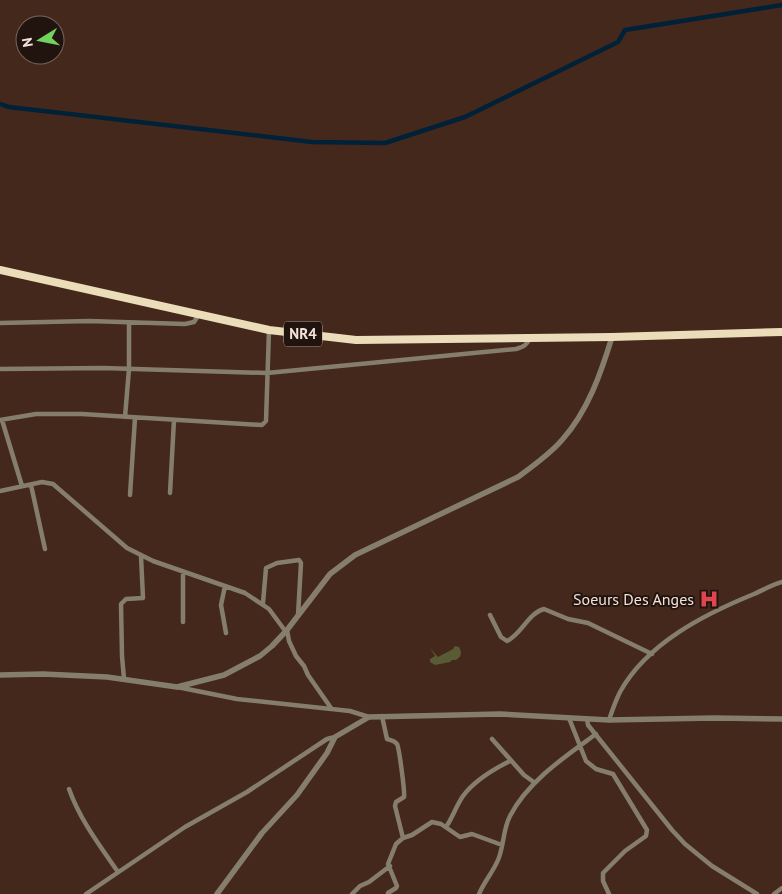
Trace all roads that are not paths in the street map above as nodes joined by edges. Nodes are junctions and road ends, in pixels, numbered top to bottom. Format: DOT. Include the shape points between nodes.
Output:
graph roads {
  1 [pos="0,270"];
  2 [pos="199,314"];
  3 [pos="0,323"];
  4 [pos="129,323"];
  5 [pos="270,330"];
  6 [pos="781,332"];
  7 [pos="530,337"];
  8 [pos="612,337"];
  9 [pos="129,368"];
  10 [pos="0,369"];
  11 [pos="267,373"];
  12 [pos="125,417"];
  13 [pos="136,418"];
  14 [pos="1,420"];
  15 [pos="174,420"];
  16 [pos="31,485"];
  17 [pos="22,486"];
  18 [pos="0,491"];
  19 [pos="170,493"];
  20 [pos="130,495"];
  21 [pos="44,549"];
  22 [pos="141,556"];
  23 [pos="184,572"];
  24 [pos="782,582"];
  25 [pos="225,586"];
  26 [pos="263,603"];
  27 [pos="490,614"];
  28 [pos="298,616"];
  29 [pos="184,622"];
  30 [pos="287,631"];
  31 [pos="226,633"];
  32 [pos="652,654"];
  33 [pos="0,675"];
  34 [pos="124,679"];
  35 [pos="177,687"];
  36 [pos="331,708"];
  37 [pos="382,716"];
  38 [pos="369,717"];
  39 [pos="569,718"];
  40 [pos="782,719"];
  41 [pos="587,720"];
  42 [pos="608,720"];
  43 [pos="596,734"];
  44 [pos="335,736"];
  45 [pos="492,739"];
  46 [pos="580,746"];
  47 [pos="510,761"];
  48 [pos="535,782"];
  49 [pos="69,789"];
  50 [pos="446,827"];
  51 [pos="403,838"];
  52 [pos="502,845"];
  53 [pos="390,866"];
  54 [pos="118,872"];
  55 [pos="782,888"];
  56 [pos="388,893"];
  57 [pos="86,894"];
  58 [pos="217,894"];
  59 [pos="352,894"];
  60 [pos="479,894"];
  61 [pos="609,894"];
  62 [pos="757,894"];
  63 [pos="774,894"];
  1 -- 2 [label="highway, NR4"];
  2 -- 4 [label="street" via="192,323"];
  2 -- 5 [label="highway, NR4"];
  3 -- 4 [label="street"];
  4 -- 9 [label="street"];
  5 -- 7 [label="highway, NR4" via="356,340"];
  5 -- 11 [label="street"];
  6 -- 8 [label="highway, NR4"];
  7 -- 8 [label="highway, NR4"];
  7 -- 11 [label="street" via="524,346 516,349"];
  8 -- 28 [label="street" via="601,371 580,416 562,441 518,477 355,555 330,574"];
  9 -- 10 [label="street"];
  9 -- 11 [label="street"];
  9 -- 12 [label="street"];
  11 -- 15 [label="street" via="265,424"];
  12 -- 13 [label="street"];
  12 -- 14 [label="street" via="36,414"];
  13 -- 15 [label="street"];
  13 -- 20 [label="street"];
  14 -- 17 [label="street"];
  15 -- 19 [label="street"];
  16 -- 17 [label="street"];
  16 -- 21 [label="street"];
  16 -- 22 [label="street" via="46,482 56,486 120,542"];
  17 -- 18 [label="street"];
  22 -- 23 [label="street"];
  22 -- 34 [label="street" via="143,598 124,600 121,604"];
  23 -- 25 [label="street"];
  23 -- 29 [label="street"];
  24 -- 32 [label="street" via="733,602 688,627"];
  25 -- 26 [label="street"];
  25 -- 31 [label="street" via="221,605"];
  26 -- 28 [label="street" via="266,568 299,560"];
  26 -- 30 [label="street"];
  27 -- 32 [label="street" via="501,637 507,641 536,612 544,609 588,623"];
  28 -- 30 [label="street"];
  30 -- 35 [label="street" via="260,656 236,670"];
  30 -- 36 [label="street" via="296,656"];
  32 -- 42 [label="street" via="621,691"];
  33 -- 34 [label="street"];
  34 -- 35 [label="street"];
  35 -- 36 [label="street" via="237,699"];
  36 -- 38 [label="street"];
  37 -- 38 [label="street"];
  37 -- 39 [label="street" via="500,714"];
  37 -- 51 [label="street" via="386,739 395,741 398,746 405,794 395,806"];
  38 -- 44 [label="street"];
  39 -- 41 [label="street"];
  39 -- 46 [label="street"];
  40 -- 42 [label="street"];
  41 -- 42 [label="street"];
  41 -- 43 [label="street"];
  43 -- 46 [label="street"];
  43 -- 62 [label="street" via="685,844 712,866"];
  44 -- 54 [label="street" via="185,827"];
  44 -- 58 [label="street" via="297,795 262,832"];
  45 -- 47 [label="street"];
  46 -- 48 [label="street"];
  46 -- 61 [label="street" via="591,766 613,774 647,830 646,836 603,873"];
  47 -- 48 [label="street"];
  47 -- 50 [label="street" via="485,776 464,795"];
  48 -- 52 [label="street" via="509,817"];
  49 -- 54 [label="street" via="86,824"];
  50 -- 51 [label="street" via="432,822"];
  50 -- 52 [label="street" via="460,837 472,834"];
  51 -- 53 [label="street" via="394,848"];
  52 -- 60 [label="street" via="497,862"];
  53 -- 56 [label="street" via="397,886"];
  53 -- 59 [label="street"];
  54 -- 57 [label="street"];
  55 -- 63 [label="street"];
}
